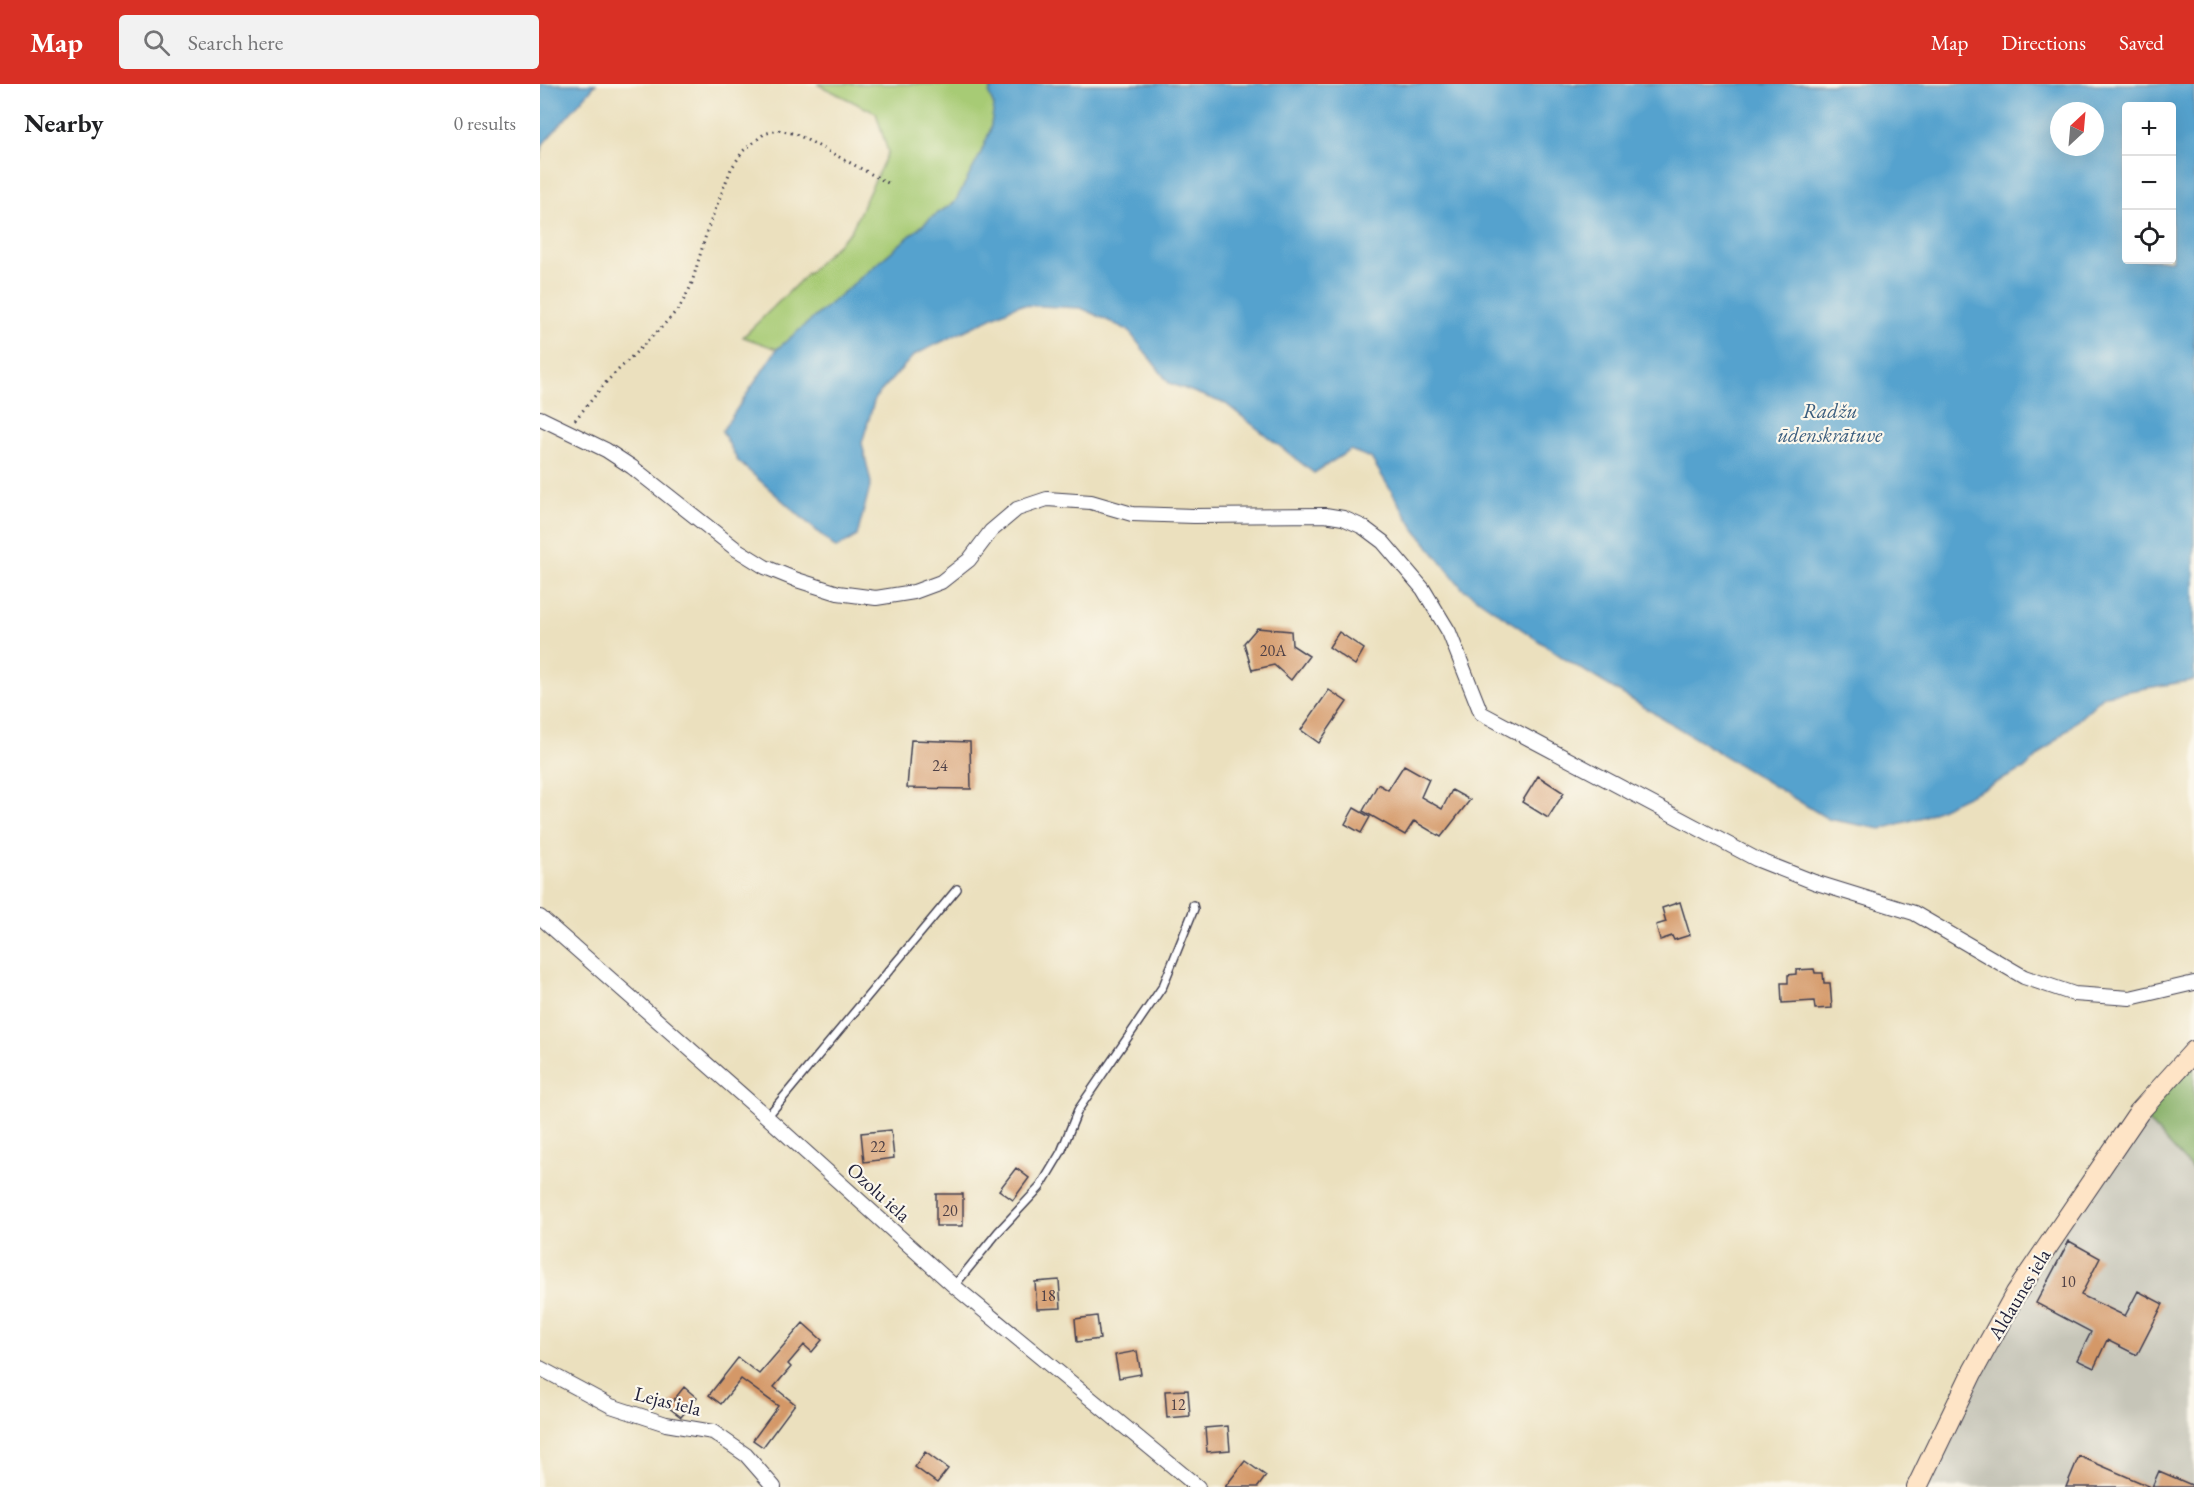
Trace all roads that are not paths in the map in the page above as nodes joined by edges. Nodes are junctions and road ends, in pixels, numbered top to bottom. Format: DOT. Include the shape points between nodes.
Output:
graph roads {
  1 [pos="540,418"];
  2 [pos="540,431"];
  3 [pos="567,431"];
  4 [pos="957,889"];
  5 [pos="1193,905"];
  6 [pos="540,917"];
  7 [pos="2194,983"];
  8 [pos="2194,1051"];
  9 [pos="767,1117"];
  10 [pos="954,1286"];
  11 [pos="540,1368"];
  12 [pos="774,1487"];
  13 [pos="1197,1487"];
  14 [pos="1917,1487"];
  1 -- 3 [label="street"];
  2 -- 3 [label="street"];
  3 -- 7 [label="street" via="632,466 736,549 765,567 838,593 876,598 914,592 941,582 969,560 991,531 1017,509 1047,499 1091,502 1132,514 1325,515 1343,519 1363,527 1383,542 1423,589 1449,632 1481,712 1491,718 1756,859 1814,882 1914,913 2024,977 2074,994 2130,998"];
  4 -- 9 [label="lane"];
  5 -- 10 [label="lane" via="1163,986 1078,1110 1040,1187"];
  6 -- 9 [label="street, Ozolu iela"];
  8 -- 14 [label="street, Aldaunes iela" via="2139,1112 2016,1293"];
  9 -- 10 [label="street, Ozolu iela"];
  10 -- 13 [label="street, Ozolu iela"];
  11 -- 12 [label="street, Lejas iela" via="611,1406 666,1424 713,1432 746,1455"];
}
